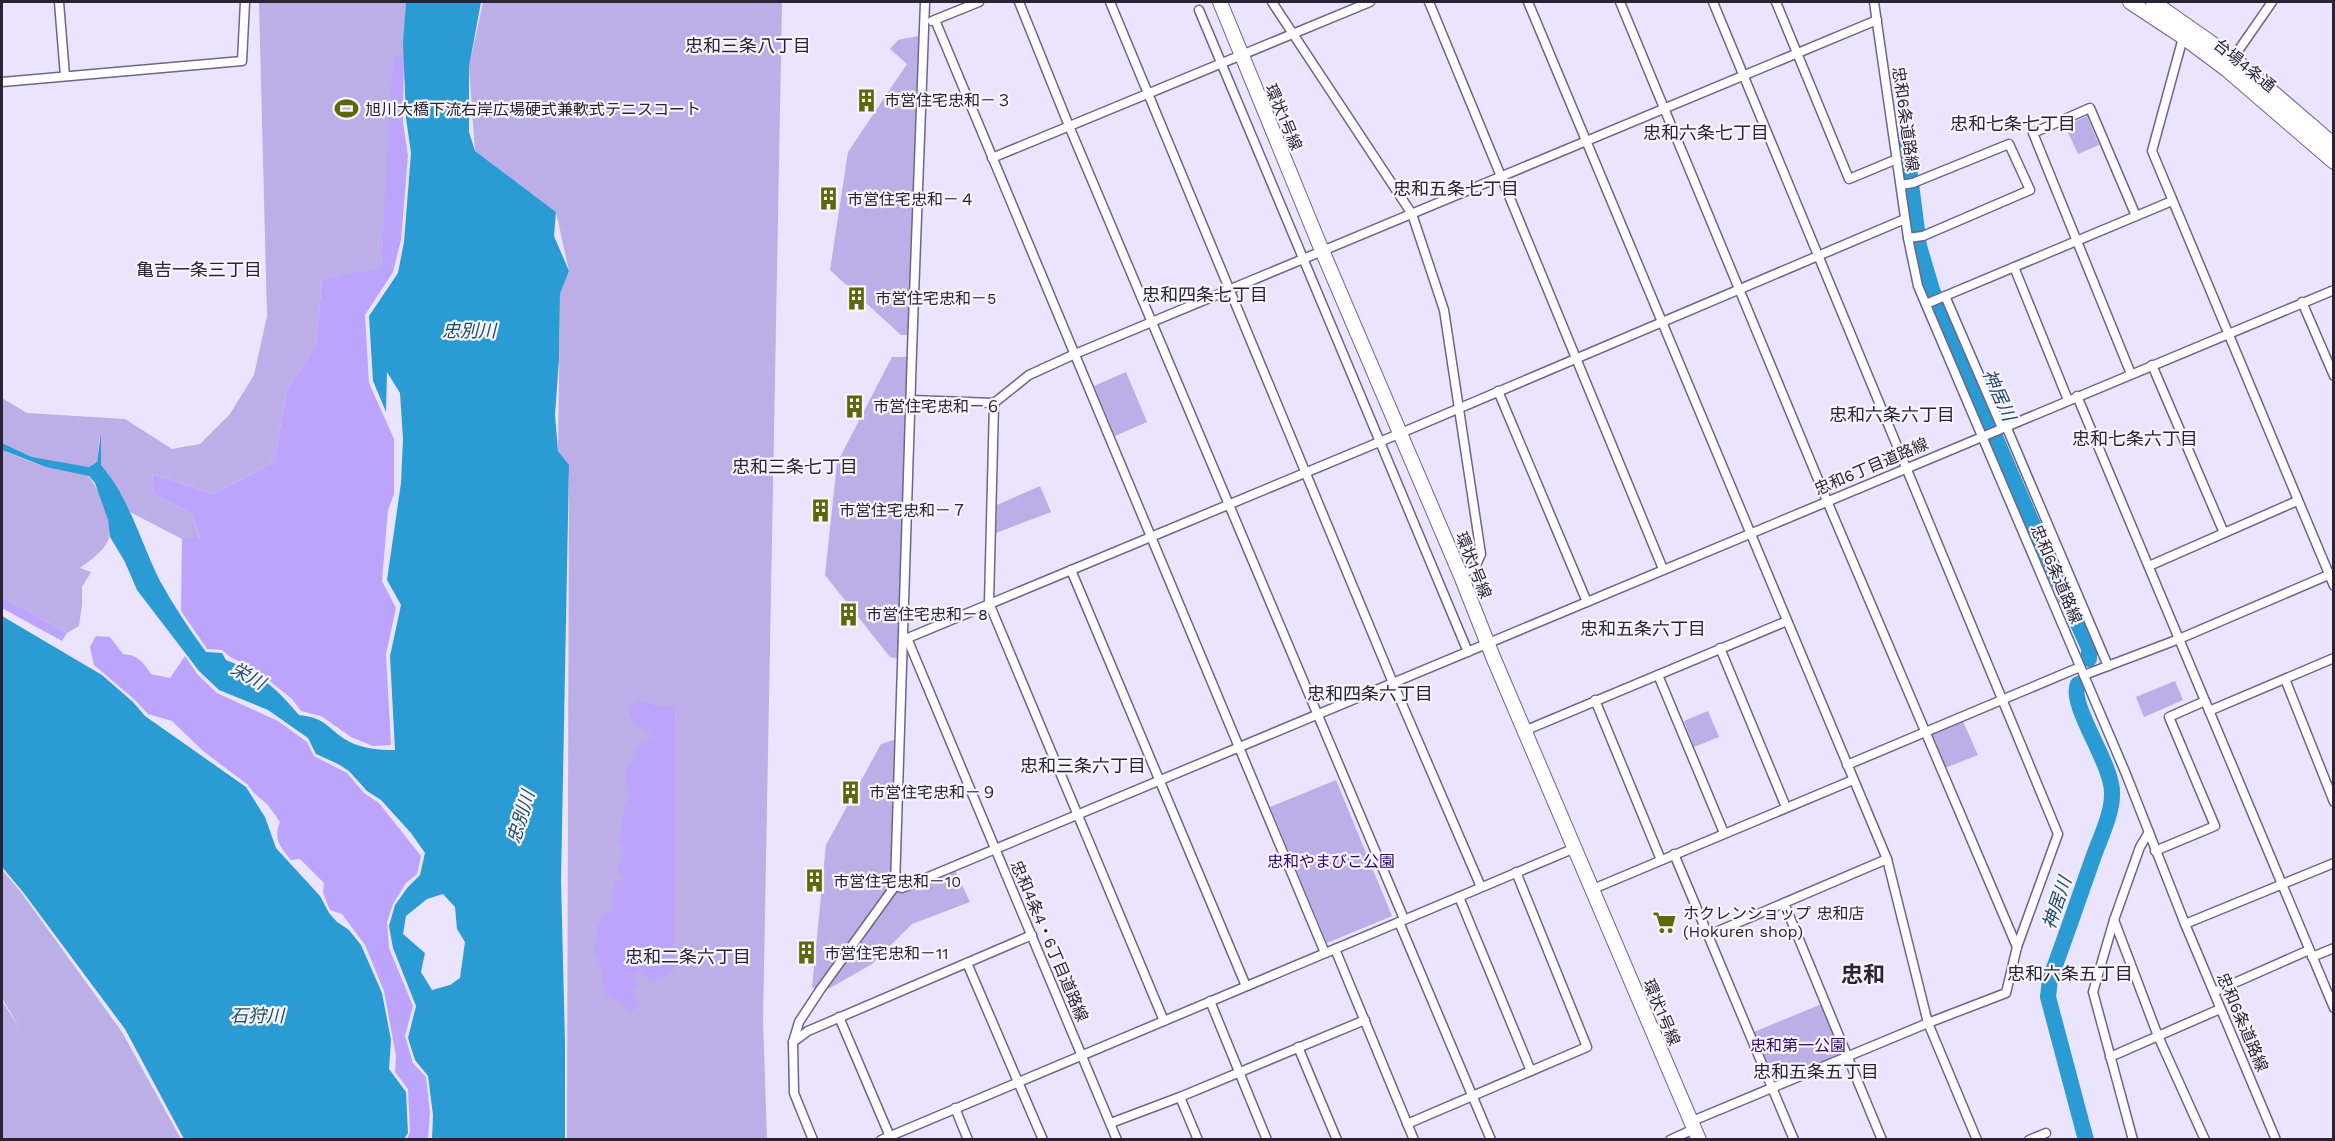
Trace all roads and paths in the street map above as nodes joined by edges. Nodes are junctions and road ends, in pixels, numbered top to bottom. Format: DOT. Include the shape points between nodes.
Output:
graph roads {
  1 [pos="59,2"];
  2 [pos="244,2"];
  3 [pos="925,2"];
  4 [pos="978,2"];
  5 [pos="1019,2"];
  6 [pos="1110,2"];
  7 [pos="1220,2"];
  8 [pos="1272,2"];
  9 [pos="1371,2"];
  10 [pos="1429,2"];
  11 [pos="1528,2"];
  12 [pos="1620,2"];
  13 [pos="1713,2"];
  14 [pos="1776,2"];
  15 [pos="1874,2"];
  16 [pos="2130,2"];
  17 [pos="2154,2"];
  18 [pos="2271,2"];
  19 [pos="1199,10"];
  20 [pos="935,20"];
  21 [pos="1877,20"];
  22 [pos="924,25"];
  23 [pos="2185,31"];
  24 [pos="1294,33"];
  25 [pos="1797,52"];
  26 [pos="1241,56"];
  27 [pos="1221,64"];
  28 [pos="2230,64"];
  29 [pos="1744,75"];
  30 [pos="65,76"];
  31 [pos="2,82"];
  32 [pos="1148,93"];
  33 [pos="1665,108"];
  34 [pos="1070,126"];
  35 [pos="1587,141"];
  36 [pos="2334,145"];
  37 [pos="992,158"];
  38 [pos="1897,159"];
  39 [pos="2334,162"];
  40 [pos="1502,176"];
  41 [pos="1906,184"];
  42 [pos="2172,201"];
  43 [pos="1413,214"];
  44 [pos="2136,216"];
  45 [pos="1905,219"];
  46 [pos="1910,238"];
  47 [pos="2076,241"];
  48 [pos="1322,250"];
  49 [pos="1820,257"];
  50 [pos="1305,259"];
  51 [pos="2014,267"];
  52 [pos="1230,290"];
  53 [pos="1740,290"];
  54 [pos="2334,290"];
  55 [pos="1936,300"];
  56 [pos="2302,302"];
  57 [pos="1662,322"];
  58 [pos="1152,323"];
  59 [pos="2227,333"];
  60 [pos="1075,354"];
  61 [pos="1576,359"];
  62 [pos="2152,365"];
  63 [pos="2131,375"];
  64 [pos="2334,376"];
  65 [pos="1498,391"];
  66 [pos="2077,396"];
  67 [pos="911,400"];
  68 [pos="2068,400"];
  69 [pos="994,403"];
  70 [pos="1460,407"];
  71 [pos="1996,430"];
  72 [pos="1401,433"];
  73 [pos="1381,441"];
  74 [pos="1907,467"];
  75 [pos="1307,472"];
  76 [pos="1827,501"];
  77 [pos="2297,501"];
  78 [pos="1230,504"];
  79 [pos="1750,533"];
  80 [pos="2224,533"];
  81 [pos="1152,537"];
  82 [pos="2149,566"];
  83 [pos="1663,569"];
  84 [pos="1071,570"];
  85 [pos="2331,574"];
  86 [pos="1461,576"];
  87 [pos="2334,586"];
  88 [pos="1587,602"];
  89 [pos="989,603"];
  90 [pos="1787,621"];
  91 [pos="905,639"];
  92 [pos="2179,639"];
  93 [pos="1488,644"];
  94 [pos="1720,648"];
  95 [pos="1468,652"];
  96 [pos="2334,658"];
  97 [pos="2108,666"];
  98 [pos="2082,671"];
  99 [pos="1658,675"];
  100 [pos="2285,678"];
  101 [pos="1393,682"];
  102 [pos="2003,699"];
  103 [pos="1595,700"];
  104 [pos="2205,701"];
  105 [pos="2209,711"];
  106 [pos="1317,714"];
  107 [pos="1524,731"];
  108 [pos="1924,733"];
  109 [pos="1239,747"];
  110 [pos="1847,765"];
  111 [pos="1158,780"];
  112 [pos="1853,780"];
  113 [pos="2334,802"];
  114 [pos="1786,807"];
  115 [pos="1077,814"];
  116 [pos="2149,832"];
  117 [pos="1724,833"];
  118 [pos="994,848"];
  119 [pos="1575,848"];
  120 [pos="2155,851"];
  121 [pos="1674,854"];
  122 [pos="1887,859"];
  123 [pos="1661,860"];
  124 [pos="2334,863"];
  125 [pos="1516,872"];
  126 [pos="2283,885"];
  127 [pos="895,886"];
  128 [pos="1481,887"];
  129 [pos="1593,889"];
  130 [pos="1459,897"];
  131 [pos="1784,903"];
  132 [pos="2114,920"];
  133 [pos="1402,921"];
  134 [pos="2185,924"];
  135 [pos="1032,935"];
  136 [pos="1709,935"];
  137 [pos="2017,947"];
  138 [pos="2334,948"];
  139 [pos="1335,949"];
  140 [pos="1325,953"];
  141 [pos="2310,953"];
  142 [pos="967,963"];
  143 [pos="1246,986"];
  144 [pos="2214,992"];
  145 [pos="1210,1001"];
  146 [pos="2220,1008"];
  147 [pos="2334,1008"];
  148 [pos="839,1017"];
  149 [pos="1365,1020"];
  150 [pos="1164,1021"];
  151 [pos="1928,1023"];
  152 [pos="2158,1036"];
  153 [pos="793,1042"];
  154 [pos="1298,1047"];
  155 [pos="1082,1055"];
  156 [pos="1847,1056"];
  157 [pos="2110,1057"];
  158 [pos="1531,1071"];
  159 [pos="1239,1072"];
  160 [pos="1018,1082"];
  161 [pos="1772,1087"];
  162 [pos="1473,1095"];
  163 [pos="1180,1097"];
  164 [pos="954,1108"];
  165 [pos="1110,1124"];
  166 [pos="1407,1124"];
  167 [pos="1694,1130"];
  168 [pos="2046,1134"];
  169 [pos="887,1138"];
  170 [pos="813,1140"];
  171 [pos="968,1140"];
  172 [pos="1043,1140"];
  173 [pos="1117,1140"];
  174 [pos="1198,1140"];
  175 [pos="1267,1140"];
  176 [pos="1337,1140"];
  177 [pos="1414,1140"];
  178 [pos="1491,1140"];
  179 [pos="1670,1140"];
  180 [pos="1794,1140"];
  181 [pos="1882,1140"];
  182 [pos="1977,1140"];
  183 [pos="2030,1140"];
  184 [pos="2133,1140"];
  185 [pos="2205,1140"];
  186 [pos="2276,1140"];
  1 -- 30 [label="street"];
  2 -- 30 [label="street" via="242,61"];
  3 -- 22 [label="street"];
  4 -- 20 [label="street"];
  5 -- 34 [label="street"];
  6 -- 32 [label="street"];
  7 -- 26 [label="main road, 環状1号線"];
  8 -- 24 [label="street"];
  9 -- 24 [label="street"];
  10 -- 40 [label="street"];
  11 -- 35 [label="street"];
  12 -- 33 [label="street"];
  13 -- 29 [label="street"];
  14 -- 25 [label="street"];
  15 -- 21 [label="street, 忠和6条道路線"];
  16 -- 23 [label="main road, 台場4条通"];
  17 -- 23 [label="main road, 台場4条通"];
  18 -- 28 [label="street"];
  19 -- 27 [label="street"];
  20 -- 22 [label="street"];
  20 -- 37 [label="street"];
  21 -- 25 [label="street"];
  21 -- 38 [label="street, 忠和6条道路線"];
  22 -- 67 [label="street"];
  23 -- 28 [label="main road, 台場4条通"];
  23 -- 42 [label="street" via="2152,151"];
  24 -- 26 [label="street"];
  24 -- 43 [label="street"];
  25 -- 29 [label="street"];
  25 -- 38 [label="street" via="1849,179"];
  26 -- 27 [label="street"];
  26 -- 48 [label="main road, 環状1号線"];
  27 -- 32 [label="street"];
  27 -- 50 [label="street"];
  28 -- 36 [label="main road, 台場4条通"];
  28 -- 39 [label="main road, 台場4条通"];
  29 -- 33 [label="street"];
  29 -- 49 [label="street"];
  30 -- 31 [label="street"];
  32 -- 34 [label="street"];
  32 -- 52 [label="street"];
  33 -- 35 [label="street"];
  33 -- 53 [label="street"];
  34 -- 37 [label="street"];
  34 -- 58 [label="street"];
  35 -- 40 [label="street"];
  35 -- 57 [label="street"];
  37 -- 60 [label="street"];
  38 -- 41 [label="street, 忠和6条道路線"];
  40 -- 43 [label="street"];
  40 -- 61 [label="street"];
  41 -- 45 [label="street, 忠和6条道路線"];
  41 -- 46 [label="street" via="2009,144 2030,190"];
  42 -- 44 [label="street"];
  42 -- 59 [label="street"];
  43 -- 48 [label="street"];
  43 -- 70 [label="street" via="1444,310"];
  44 -- 47 [label="street"];
  44 -- 47 [label="street" via="2090,108 2033,133"];
  45 -- 46 [label="street, 忠和6条道路線"];
  45 -- 49 [label="street"];
  46 -- 55 [label="street, 忠和6条道路線" via="1918,286"];
  47 -- 51 [label="street"];
  47 -- 63 [label="street"];
  48 -- 50 [label="street"];
  48 -- 72 [label="main road, 環状1号線"];
  49 -- 53 [label="street"];
  49 -- 74 [label="street"];
  50 -- 52 [label="street"];
  50 -- 73 [label="street"];
  51 -- 55 [label="street"];
  51 -- 68 [label="street"];
  52 -- 58 [label="street"];
  52 -- 75 [label="street"];
  53 -- 57 [label="street"];
  53 -- 76 [label="street"];
  54 -- 56 [label="street, 忠和6丁目道路線"];
  55 -- 71 [label="street"];
  55 -- 71 [label="street, 忠和6条道路線"];
  56 -- 59 [label="street, 忠和6丁目道路線"];
  56 -- 64 [label="street"];
  57 -- 61 [label="street"];
  57 -- 79 [label="street"];
  58 -- 60 [label="street"];
  58 -- 78 [label="street"];
  59 -- 62 [label="street, 忠和6丁目道路線"];
  59 -- 77 [label="street"];
  60 -- 69 [label="street" via="1029,375"];
  60 -- 81 [label="street"];
  61 -- 65 [label="street"];
  61 -- 83 [label="street"];
  62 -- 63 [label="street, 忠和6丁目道路線"];
  62 -- 80 [label="street"];
  63 -- 66 [label="street, 忠和6丁目道路線"];
  65 -- 70 [label="street"];
  65 -- 88 [label="street"];
  66 -- 68 [label="street, 忠和6丁目道路線"];
  66 -- 82 [label="street"];
  67 -- 69 [label="street"];
  67 -- 91 [label="street"];
  68 -- 71 [label="street, 忠和6丁目道路線"];
  69 -- 89 [label="street"];
  70 -- 72 [label="street"];
  70 -- 86 [label="street" via="1481,554 1476,565"];
  71 -- 74 [label="street, 忠和6丁目道路線"];
  71 -- 97 [label="street"];
  71 -- 98 [label="street, 忠和6条道路線"];
  72 -- 73 [label="street"];
  72 -- 86 [label="main road, 環状1号線"];
  73 -- 75 [label="street"];
  73 -- 95 [label="street"];
  74 -- 76 [label="street, 忠和6丁目道路線"];
  74 -- 102 [label="street"];
  75 -- 78 [label="street"];
  75 -- 101 [label="street"];
  76 -- 79 [label="street, 忠和6丁目道路線"];
  76 -- 108 [label="street"];
  77 -- 80 [label="street"];
  77 -- 85 [label="street"];
  78 -- 81 [label="street"];
  78 -- 106 [label="street"];
  79 -- 83 [label="street, 忠和6丁目道路線"];
  79 -- 90 [label="street"];
  80 -- 82 [label="street"];
  81 -- 84 [label="street"];
  81 -- 109 [label="street"];
  82 -- 92 [label="street"];
  83 -- 88 [label="street, 忠和6丁目道路線"];
  84 -- 89 [label="street"];
  84 -- 111 [label="street"];
  85 -- 87 [label="street"];
  85 -- 92 [label="street"];
  86 -- 93 [label="main road, 環状1号線"];
  88 -- 93 [label="street, 忠和6丁目道路線"];
  89 -- 91 [label="street"];
  89 -- 115 [label="street"];
  90 -- 94 [label="street"];
  90 -- 110 [label="street"];
  91 -- 118 [label="street"];
  91 -- 127 [label="street"];
  92 -- 97 [label="street"];
  92 -- 104 [label="street"];
  93 -- 95 [label="street, 忠和4条4・6丁目道路線"];
  93 -- 107 [label="main road, 環状1号線"];
  94 -- 99 [label="street"];
  94 -- 114 [label="street"];
  95 -- 101 [label="street, 忠和4条4・6丁目道路線"];
  96 -- 100 [label="street"];
  97 -- 98 [label="street"];
  98 -- 102 [label="street"];
  98 -- 116 [label="street, 忠和6条道路線"];
  99 -- 103 [label="street"];
  99 -- 117 [label="street"];
  100 -- 105 [label="street"];
  100 -- 113 [label="street"];
  101 -- 106 [label="street, 忠和4条4・6丁目道路線"];
  101 -- 128 [label="street"];
  102 -- 108 [label="street"];
  102 -- 137 [label="street" via="2058,834"];
  103 -- 107 [label="street"];
  103 -- 123 [label="street"];
  104 -- 105 [label="street"];
  104 -- 120 [label="street" via="2169,717 2215,826"];
  105 -- 126 [label="street"];
  106 -- 109 [label="street, 忠和4条4・6丁目道路線"];
  106 -- 133 [label="street"];
  107 -- 119 [label="main road, 環状1号線"];
  108 -- 110 [label="street"];
  108 -- 137 [label="street"];
  109 -- 111 [label="street, 忠和4条4・6丁目道路線"];
  109 -- 140 [label="street"];
  110 -- 112 [label="street"];
  111 -- 115 [label="street, 忠和4条4・6丁目道路線"];
  111 -- 143 [label="street"];
  112 -- 114 [label="street"];
  112 -- 122 [label="street"];
  114 -- 117 [label="street"];
  115 -- 118 [label="street, 忠和4条4・6丁目道路線"];
  115 -- 150 [label="street"];
  116 -- 120 [label="street, 忠和6条道路線"];
  116 -- 132 [label="street"];
  117 -- 121 [label="street"];
  118 -- 127 [label="street" via="902,888"];
  118 -- 135 [label="street, 忠和4条4・6丁目道路線"];
  119 -- 125 [label="street"];
  119 -- 129 [label="main road, 環状1号線"];
  120 -- 134 [label="street, 忠和6条道路線"];
  121 -- 123 [label="street"];
  121 -- 136 [label="street"];
  122 -- 131 [label="street"];
  122 -- 151 [label="street"];
  123 -- 129 [label="street"];
  124 -- 126 [label="street"];
  125 -- 128 [label="street"];
  125 -- 158 [label="street" via="1587,1047"];
  126 -- 134 [label="street"];
  126 -- 141 [label="street"];
  127 -- 153 [label="street" via="799,1022"];
  128 -- 130 [label="street"];
  129 -- 167 [label="main road, 環状1号線"];
  130 -- 133 [label="street"];
  130 -- 158 [label="street"];
  131 -- 136 [label="street"];
  131 -- 156 [label="street"];
  132 -- 152 [label="street"];
  132 -- 157 [label="street" via="2093,992"];
  133 -- 139 [label="street"];
  133 -- 162 [label="street"];
  134 -- 144 [label="street, 忠和6条道路線"];
  135 -- 142 [label="street"];
  135 -- 155 [label="street, 忠和4条4・6丁目道路線"];
  136 -- 161 [label="street"];
  137 -- 151 [label="street" via="2006,993"];
  138 -- 141 [label="street"];
  139 -- 140 [label="street"];
  139 -- 149 [label="street"];
  140 -- 143 [label="street"];
  141 -- 144 [label="street"];
  141 -- 147 [label="street"];
  142 -- 148 [label="street"];
  142 -- 160 [label="street"];
  143 -- 145 [label="street"];
  144 -- 146 [label="street, 忠和6条道路線"];
  145 -- 150 [label="street"];
  145 -- 159 [label="street"];
  146 -- 152 [label="street"];
  146 -- 186 [label="street, 忠和6条道路線"];
  148 -- 153 [label="street"];
  148 -- 169 [label="street"];
  149 -- 154 [label="street"];
  149 -- 166 [label="street"];
  150 -- 155 [label="street"];
  151 -- 156 [label="street"];
  151 -- 182 [label="street"];
  152 -- 157 [label="street"];
  152 -- 185 [label="street"];
  153 -- 170 [label="street" via="794,1093"];
  154 -- 159 [label="street"];
  154 -- 176 [label="street"];
  155 -- 160 [label="street"];
  155 -- 165 [label="street, 忠和4条4・6丁目道路線"];
  156 -- 161 [label="street"];
  156 -- 181 [label="street"];
  157 -- 184 [label="street"];
  158 -- 162 [label="street"];
  159 -- 163 [label="street"];
  159 -- 175 [label="street"];
  160 -- 164 [label="street"];
  160 -- 172 [label="street"];
  161 -- 167 [label="street"];
  161 -- 180 [label="street"];
  162 -- 166 [label="street"];
  162 -- 178 [label="street"];
  163 -- 165 [label="street"];
  163 -- 174 [label="street"];
  164 -- 169 [label="street"];
  164 -- 171 [label="street"];
  165 -- 173 [label="street, 忠和4条4・6丁目道路線"];
  166 -- 177 [label="street"];
  167 -- 179 [label="street"];
  168 -- 183 [label="street"];
}
